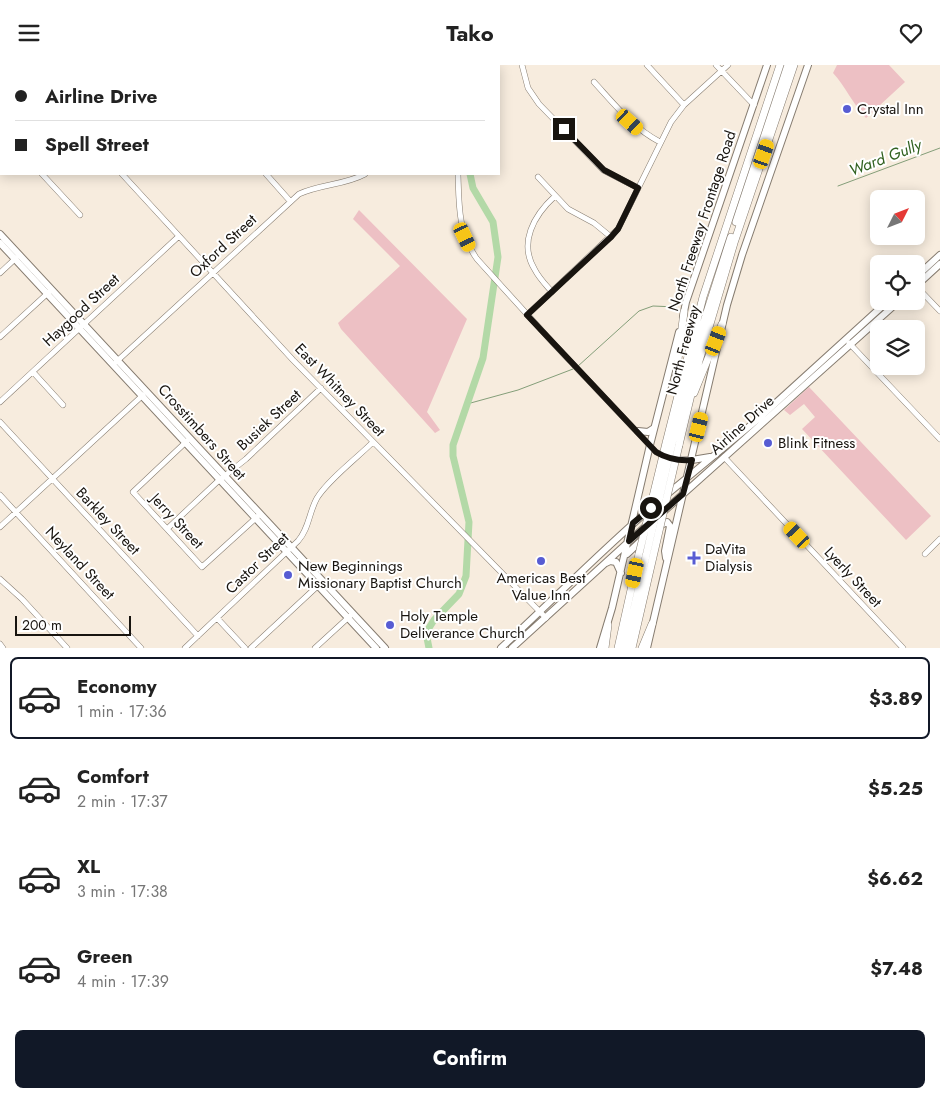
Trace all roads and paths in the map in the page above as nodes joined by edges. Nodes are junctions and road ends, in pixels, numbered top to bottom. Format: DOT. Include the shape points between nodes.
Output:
graph roads {
  1 [pos="522,65"];
  2 [pos="647,65"];
  3 [pos="716,65"];
  4 [pos="728,65"];
  5 [pos="767,65"];
  6 [pos="780,65"];
  7 [pos="788,65"];
  8 [pos="794,65"];
  9 [pos="808,65"];
  10 [pos="722,71"];
  11 [pos="594,82"];
  12 [pos="684,105"];
  13 [pos="754,105"];
  14 [pos="660,143"];
  15 [pos="43,175"];
  16 [pos="123,175"];
  17 [pos="267,175"];
  18 [pos="363,175"];
  19 [pos="458,175"];
  20 [pos="538,177"];
  21 [pos="638,188"];
  22 [pos="555,196"];
  23 [pos="290,201"];
  24 [pos="80,215"];
  25 [pos="0,233"];
  26 [pos="179,236"];
  27 [pos="611,237"];
  28 [pos="0,243"];
  29 [pos="940,255"];
  30 [pos="18,257"];
  31 [pos="940,264"];
  32 [pos="925,269"];
  33 [pos="212,272"];
  34 [pos="0,273"];
  35 [pos="925,278"];
  36 [pos="50,291"];
  37 [pos="552,291"];
  38 [pos="925,295"];
  39 [pos="878,310"];
  40 [pos="889,310"];
  41 [pos="940,311"];
  42 [pos="684,312"];
  43 [pos="527,315"];
  44 [pos="722,325"];
  45 [pos="82,326"];
  46 [pos="0,337"];
  47 [pos="846,339"];
  48 [pos="851,345"];
  49 [pos="116,362"];
  50 [pos="33,372"];
  51 [pos="808,378"];
  52 [pos="321,388"];
  53 [pos="145,393"];
  54 [pos="0,402"];
  55 [pos="689,402"];
  56 [pos="63,405"];
  57 [pos="765,417"];
  58 [pos="0,422"];
  59 [pos="669,426"];
  60 [pos="655,427"];
  61 [pos="638,431"];
  62 [pos="940,439"];
  63 [pos="187,441"];
  64 [pos="731,441"];
  65 [pos="373,442"];
  66 [pos="672,444"];
  67 [pos="650,445"];
  68 [pos="694,450"];
  69 [pos="709,457"];
  70 [pos="724,457"];
  71 [pos="692,460"];
  72 [pos="52,478"];
  73 [pos="222,478"];
  74 [pos="687,478"];
  75 [pos="683,494"];
  76 [pos="0,495"];
  77 [pos="16,512"];
  78 [pos="257,517"];
  79 [pos="633,523"];
  80 [pos="0,527"];
  81 [pos="167,529"];
  82 [pos="940,539"];
  83 [pos="629,541"];
  84 [pos="289,550"];
  85 [pos="925,554"];
  86 [pos="626,555"];
  87 [pos="646,556"];
  88 [pos="667,562"];
  89 [pos="604,564"];
  90 [pos="621,574"];
  91 [pos="0,579"];
  92 [pos="321,583"];
  93 [pos="566,588"];
  94 [pos="571,595"];
  95 [pos="540,612"];
  96 [pos="351,615"];
  97 [pos="217,618"];
  98 [pos="546,618"];
  99 [pos="652,624"];
  100 [pos="608,625"];
  101 [pos="198,636"];
  102 [pos="0,645"];
  103 [pos="381,647"];
  104 [pos="3,648"];
  105 [pos="67,648"];
  106 [pos="141,648"];
  107 [pos="185,648"];
  108 [pos="244,648"];
  109 [pos="251,648"];
  110 [pos="315,648"];
  111 [pos="501,648"];
  112 [pos="512,648"];
  113 [pos="600,648"];
  114 [pos="605,648"];
  115 [pos="618,648"];
  116 [pos="625,648"];
  117 [pos="632,648"];
  118 [pos="642,648"];
  119 [pos="647,648"];
  120 [pos="903,648"];
  1 -- 21 [label="street" via="528,88 536,100 604,170"];
  2 -- 12 [label="street"];
  3 -- 10 [label="street"];
  4 -- 10 [label="street"];
  5 -- 13 [label="main road, North Freeway Frontage Road"];
  6 -- 59 [label="highway, North Freeway" via="703,297"];
  7 -- 66 [label="highway, North Freeway" via="701,331"];
  8 -- 55 [label="highway, North Freeway" via="734,243"];
  9 -- 44 [label="main road" via="742,255"];
  10 -- 12 [label="street"];
  10 -- 13 [label="street"];
  11 -- 14 [label="street" via="630,122"];
  12 -- 14 [label="street"];
  13 -- 42 [label="main road, North Freeway Frontage Road"];
  14 -- 21 [label="street"];
  15 -- 24 [label="street"];
  16 -- 26 [label="street, East Whitney Street"];
  17 -- 23 [label="street"];
  18 -- 23 [label="street, Oxford Street" via="349,181 312,187"];
  19 -- 43 [label="street" via="461,226 471,250"];
  20 -- 22 [label="street"];
  21 -- 27 [label="street"];
  22 -- 27 [label="street" via="568,209"];
  22 -- 37 [label="street" via="532,224 528,244 533,268"];
  23 -- 33 [label="street, Oxford Street"];
  25 -- 30 [label="main road, Crosstimbers Street"];
  26 -- 33 [label="street, East Whitney Street"];
  26 -- 45 [label="street, Haygood Street"];
  27 -- 37 [label="street"];
  28 -- 30 [label="main road, Crosstimbers Street"];
  29 -- 32 [label="main road"];
  30 -- 34 [label="street"];
  30 -- 36 [label="main road, Crosstimbers Street"];
  31 -- 35 [label="main road"];
  33 -- 49 [label="street, Oxford Street"];
  33 -- 52 [label="street, East Whitney Street"];
  36 -- 45 [label="main road, Crosstimbers Street"];
  36 -- 46 [label="street"];
  37 -- 43 [label="street"];
  38 -- 41 [label="street"];
  39 -- 47 [label="main road, Airline Drive"];
  40 -- 48 [label="main road, Airline Drive"];
  42 -- 59 [label="highway"];
  42 -- 60 [label="main road, North Freeway Frontage Road"];
  43 -- 61 [label="street"];
  44 -- 55 [label="highway" via="697,390"];
  44 -- 68 [label="main road"];
  45 -- 49 [label="main road, Crosstimbers Street"];
  45 -- 50 [label="street, Haygood Street"];
  47 -- 48 [label="street"];
  47 -- 51 [label="main road, Airline Drive"];
  48 -- 51 [label="main road, Airline Drive"];
  48 -- 62 [label="street"];
  49 -- 53 [label="main road, Crosstimbers Street"];
  50 -- 54 [label="street, Haygood Street"];
  50 -- 56 [label="street"];
  51 -- 57 [label="main road, Airline Drive"];
  52 -- 65 [label="street, East Whitney Street"];
  52 -- 73 [label="street, Busiek Street"];
  53 -- 63 [label="main road, Crosstimbers Street"];
  53 -- 72 [label="street"];
  55 -- 66 [label="highway, North Freeway"];
  57 -- 64 [label="main road, Airline Drive"];
  57 -- 70 [label="main road, Airline Drive"];
  58 -- 72 [label="street, Barkley Street"];
  59 -- 66 [label="highway, North Freeway"];
  60 -- 61 [label="main road" via="652,431"];
  60 -- 67 [label="main road, North Freeway Frontage Road"];
  61 -- 67 [label="street"];
  63 -- 73 [label="main road, Crosstimbers Street"];
  63 -- 81 [label="street, Jerry Street" via="133,492"];
  64 -- 69 [label="main road, Airline Drive"];
  64 -- 70 [label="main road" via="723,453"];
  65 -- 84 [label="street, Castor Street" via="321,492 305,531"];
  65 -- 95 [label="street, East Whitney Street"];
  66 -- 87 [label="highway, North Freeway, bridge"];
  66 -- 87 [label="highway, North Freeway, bridge"];
  67 -- 71 [label="street" via="661,455"];
  67 -- 79 [label="main road, North Freeway Frontage Road"];
  68 -- 69 [label="main road" via="699,456"];
  68 -- 71 [label="main road"];
  69 -- 71 [label="main road"];
  69 -- 74 [label="main road, Airline Drive"];
  70 -- 75 [label="main road, Airline Drive"];
  70 -- 120 [label="street, Lyerly Street"];
  71 -- 74 [label="main road"];
  72 -- 77 [label="street"];
  72 -- 101 [label="street, Barkley Street"];
  73 -- 78 [label="main road, Crosstimbers Street"];
  73 -- 81 [label="street, Busiek Street"];
  74 -- 75 [label="main road"];
  74 -- 79 [label="main road, Airline Drive"];
  75 -- 83 [label="main road, Airline Drive"];
  75 -- 88 [label="main road"];
  76 -- 77 [label="street, Neyland Street"];
  77 -- 80 [label="street"];
  77 -- 106 [label="street, Neyland Street"];
  78 -- 81 [label="street, Jerry Street" via="202,567"];
  78 -- 84 [label="main road, Crosstimbers Street"];
  79 -- 83 [label="main road, North Freeway Frontage Road"];
  79 -- 93 [label="main road, Airline Drive"];
  82 -- 85 [label="street"];
  83 -- 86 [label="main road, North Freeway Frontage Road"];
  83 -- 89 [label="main road, Airline Drive"];
  84 -- 92 [label="main road, Crosstimbers Street"];
  84 -- 97 [label="street, Castor Street"];
  86 -- 88 [label="main road" via="645,536 667,522 670,529 665,551"];
  86 -- 90 [label="main road, North Freeway Frontage Road"];
  87 -- 115 [label="highway, North Freeway"];
  87 -- 116 [label="highway, North Freeway"];
  87 -- 117 [label="highway, North Freeway"];
  88 -- 99 [label="main road"];
  89 -- 90 [label="main road" via="616,562"];
  89 -- 94 [label="main road, Airline Drive"];
  90 -- 100 [label="main road, North Freeway Frontage Road"];
  91 -- 105 [label="street"];
  92 -- 96 [label="main road, Crosstimbers Street"];
  92 -- 109 [label="street"];
  93 -- 94 [label="main road"];
  93 -- 95 [label="main road, Airline Drive"];
  94 -- 98 [label="main road, Airline Drive"];
  95 -- 98 [label="street, East Whitney Street"];
  95 -- 111 [label="main road, Airline Drive"];
  96 -- 103 [label="main road, Crosstimbers Street"];
  96 -- 110 [label="street"];
  97 -- 101 [label="street, Castor Street"];
  97 -- 108 [label="street"];
  98 -- 112 [label="main road, Airline Drive"];
  99 -- 118 [label="highway"];
  99 -- 119 [label="main road"];
  100 -- 113 [label="main road, North Freeway Frontage Road"];
  100 -- 114 [label="highway"];
  101 -- 107 [label="street, Castor Street"];
  102 -- 104 [label="street"];
}
